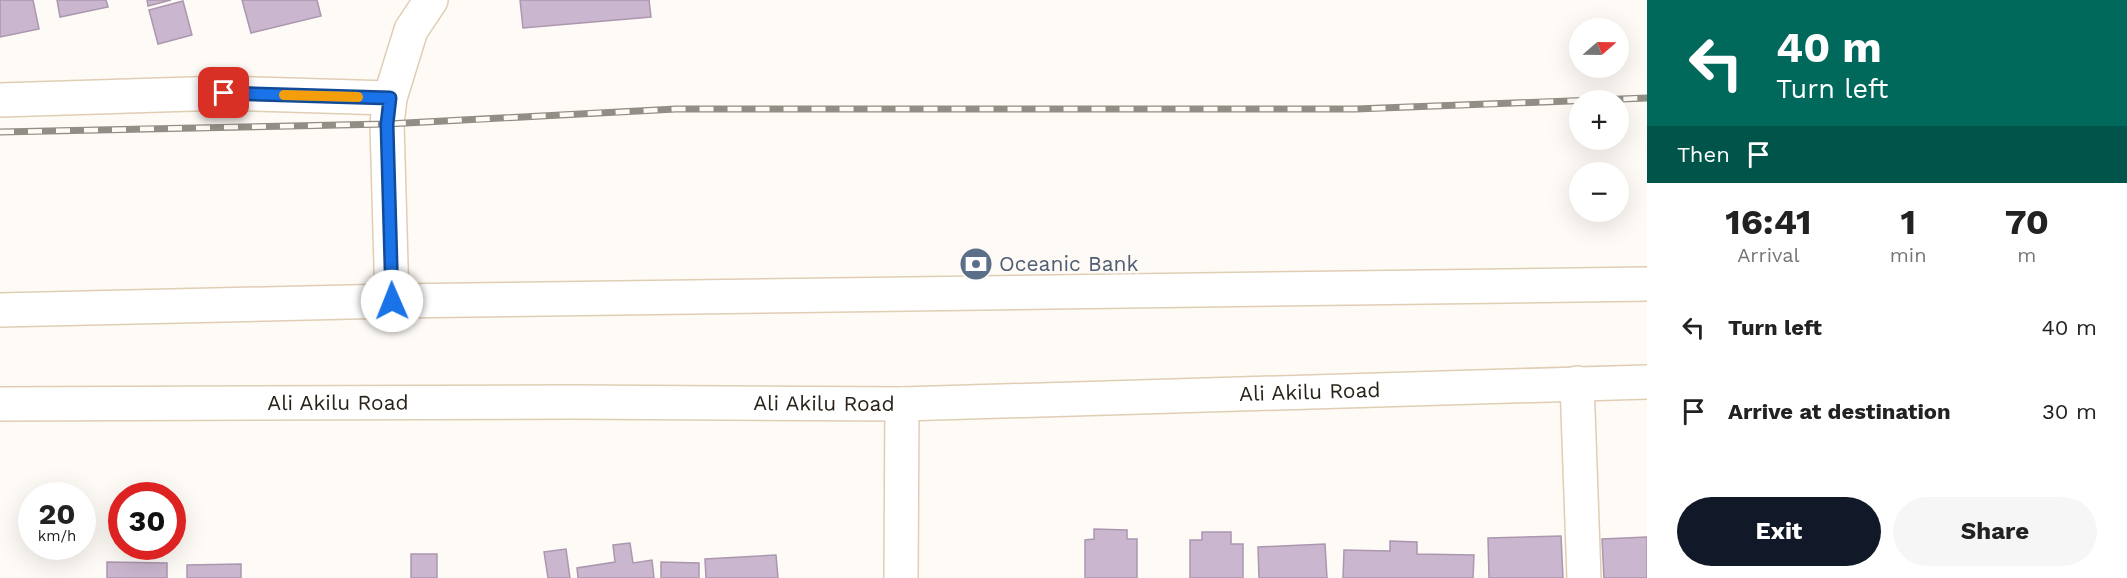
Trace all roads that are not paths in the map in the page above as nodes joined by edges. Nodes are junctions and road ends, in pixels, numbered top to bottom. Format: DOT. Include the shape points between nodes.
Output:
graph roads {
  1 [pos="431,0"];
  2 [pos="390,98"];
  3 [pos="0,100"];
  4 [pos="1647,284"];
  5 [pos="392,301"];
  6 [pos="0,310"];
  7 [pos="1647,382"];
  8 [pos="1577,383"];
  9 [pos="0,404"];
  10 [pos="902,404"];
  11 [pos="901,578"];
  12 [pos="1584,578"];
  1 -- 2 [label="main road" via="411,30"];
  2 -- 3 [label="main road" via="224,93"];
  2 -- 5 [label="main road" via="387,124"];
  4 -- 5 [label="main road"];
  5 -- 6 [label="main road"];
  7 -- 8 [label="main road, Ali Akilu Road"];
  8 -- 10 [label="main road, Ali Akilu Road"];
  8 -- 12 [label="main road"];
  9 -- 10 [label="main road, Ali Akilu Road"];
  10 -- 11 [label="main road"];
}
